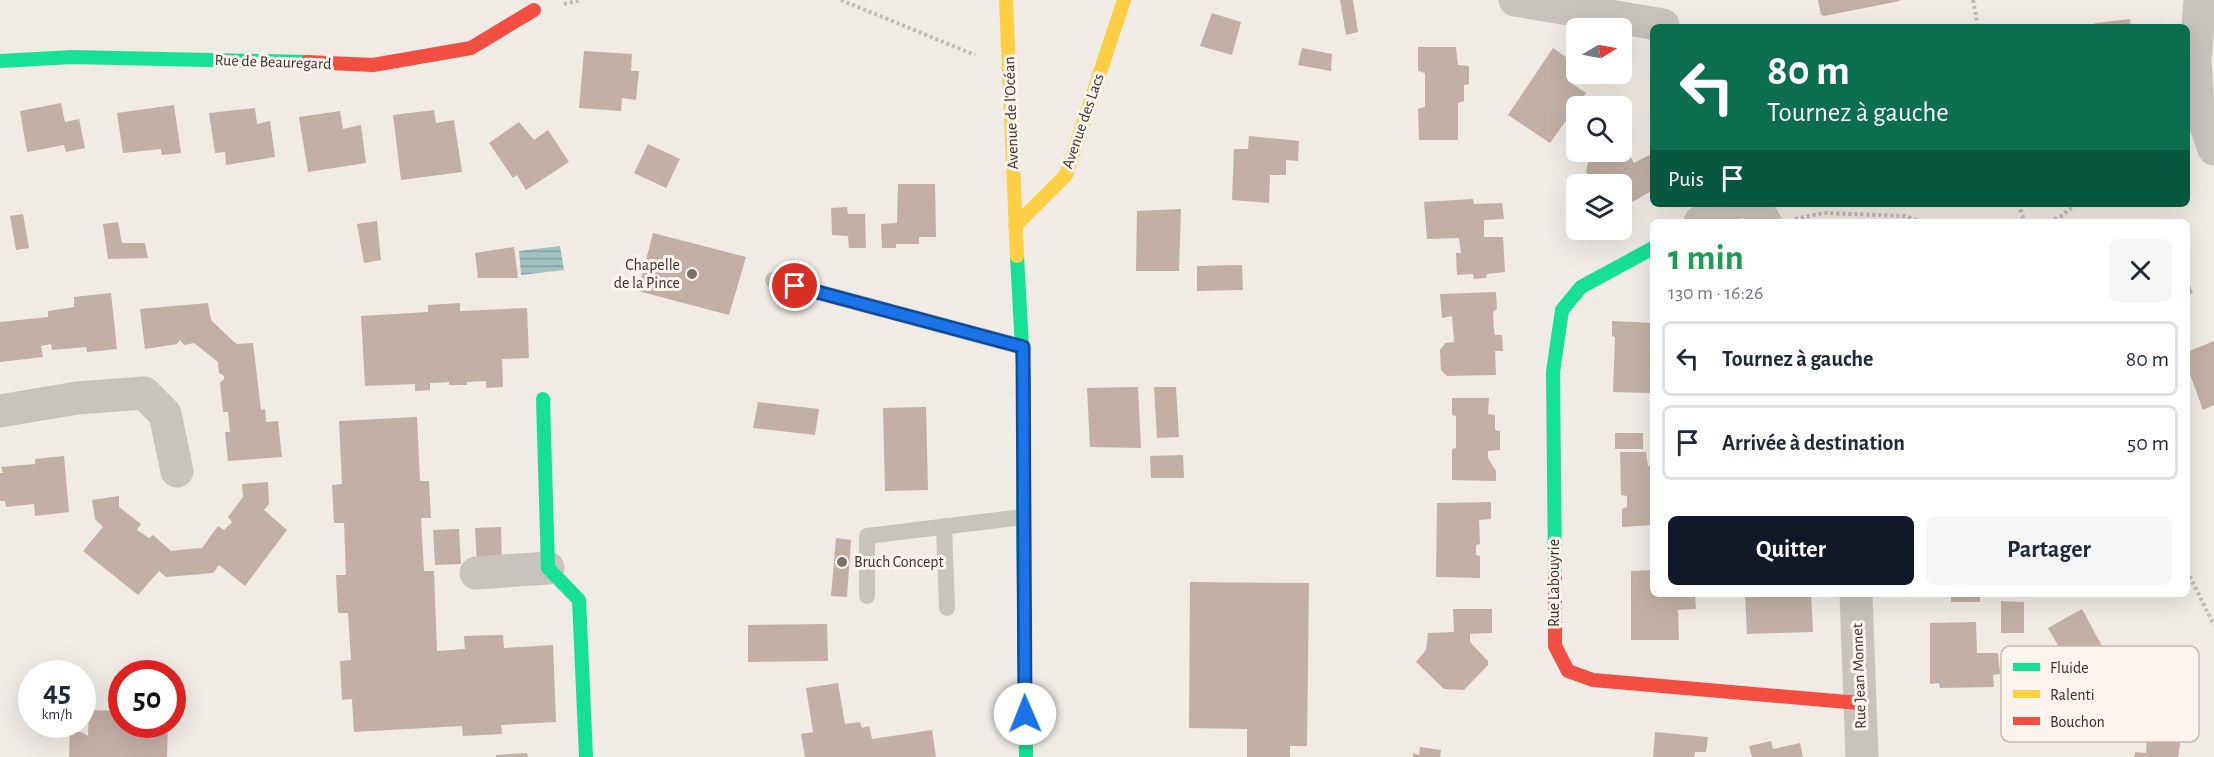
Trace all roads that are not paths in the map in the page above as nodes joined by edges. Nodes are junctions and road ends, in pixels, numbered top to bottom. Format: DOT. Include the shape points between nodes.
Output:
graph roads {
  1 [pos="1006,0"];
  2 [pos="1124,0"];
  3 [pos="1515,0"];
  4 [pos="2200,0"];
  5 [pos="534,10"];
  6 [pos="1664,17"];
  7 [pos="0,61"];
  8 [pos="2214,148"];
  9 [pos="1728,207"];
  10 [pos="1758,207"];
  11 [pos="1706,219"];
  12 [pos="1772,219"];
  13 [pos="1015,226"];
  14 [pos="1650,250"];
  15 [pos="773,280"];
  16 [pos="1023,347"];
  17 [pos="543,399"];
  18 [pos="0,411"];
  19 [pos="177,471"];
  20 [pos="1023,517"];
  21 [pos="944,526"];
  22 [pos="548,568"];
  23 [pos="476,573"];
  24 [pos="867,596"];
  25 [pos="1856,597"];
  26 [pos="947,608"];
  27 [pos="1859,703"];
  28 [pos="586,757"];
  29 [pos="1026,757"];
  30 [pos="1862,757"];
  1 -- 13 [label="street, Avenue de l'Océan"];
  2 -- 13 [label="street, Avenue des Lacs" via="1066,175"];
  3 -- 6 [label="street"];
  4 -- 8 [label="street" via="2195,61 2198,104"];
  5 -- 7 [label="street, Rue de Beauregard" via="471,48 373,65 72,57"];
  9 -- 11 [label="street"];
  10 -- 12 [label="street"];
  13 -- 16 [label="street, Avenue de l'Océan"];
  14 -- 27 [label="street, Rue Labouyrie" via="1581,287 1562,310 1553,372 1555,646 1568,672 1593,680"];
  15 -- 16 [label="lane"];
  16 -- 20 [label="street, Avenue de l'Océan"];
  17 -- 22 [label="street"];
  18 -- 19 [label="street" via="76,398 144,393 165,414"];
  20 -- 21 [label="lane"];
  20 -- 29 [label="street, Avenue de l'Océan"];
  21 -- 24 [label="lane" via="867,536"];
  21 -- 26 [label="lane"];
  22 -- 23 [label="street"];
  22 -- 28 [label="street" via="579,600"];
  25 -- 27 [label="street, Rue Jean Monnet"];
  27 -- 30 [label="street, Rue Jean Monnet"];
}
